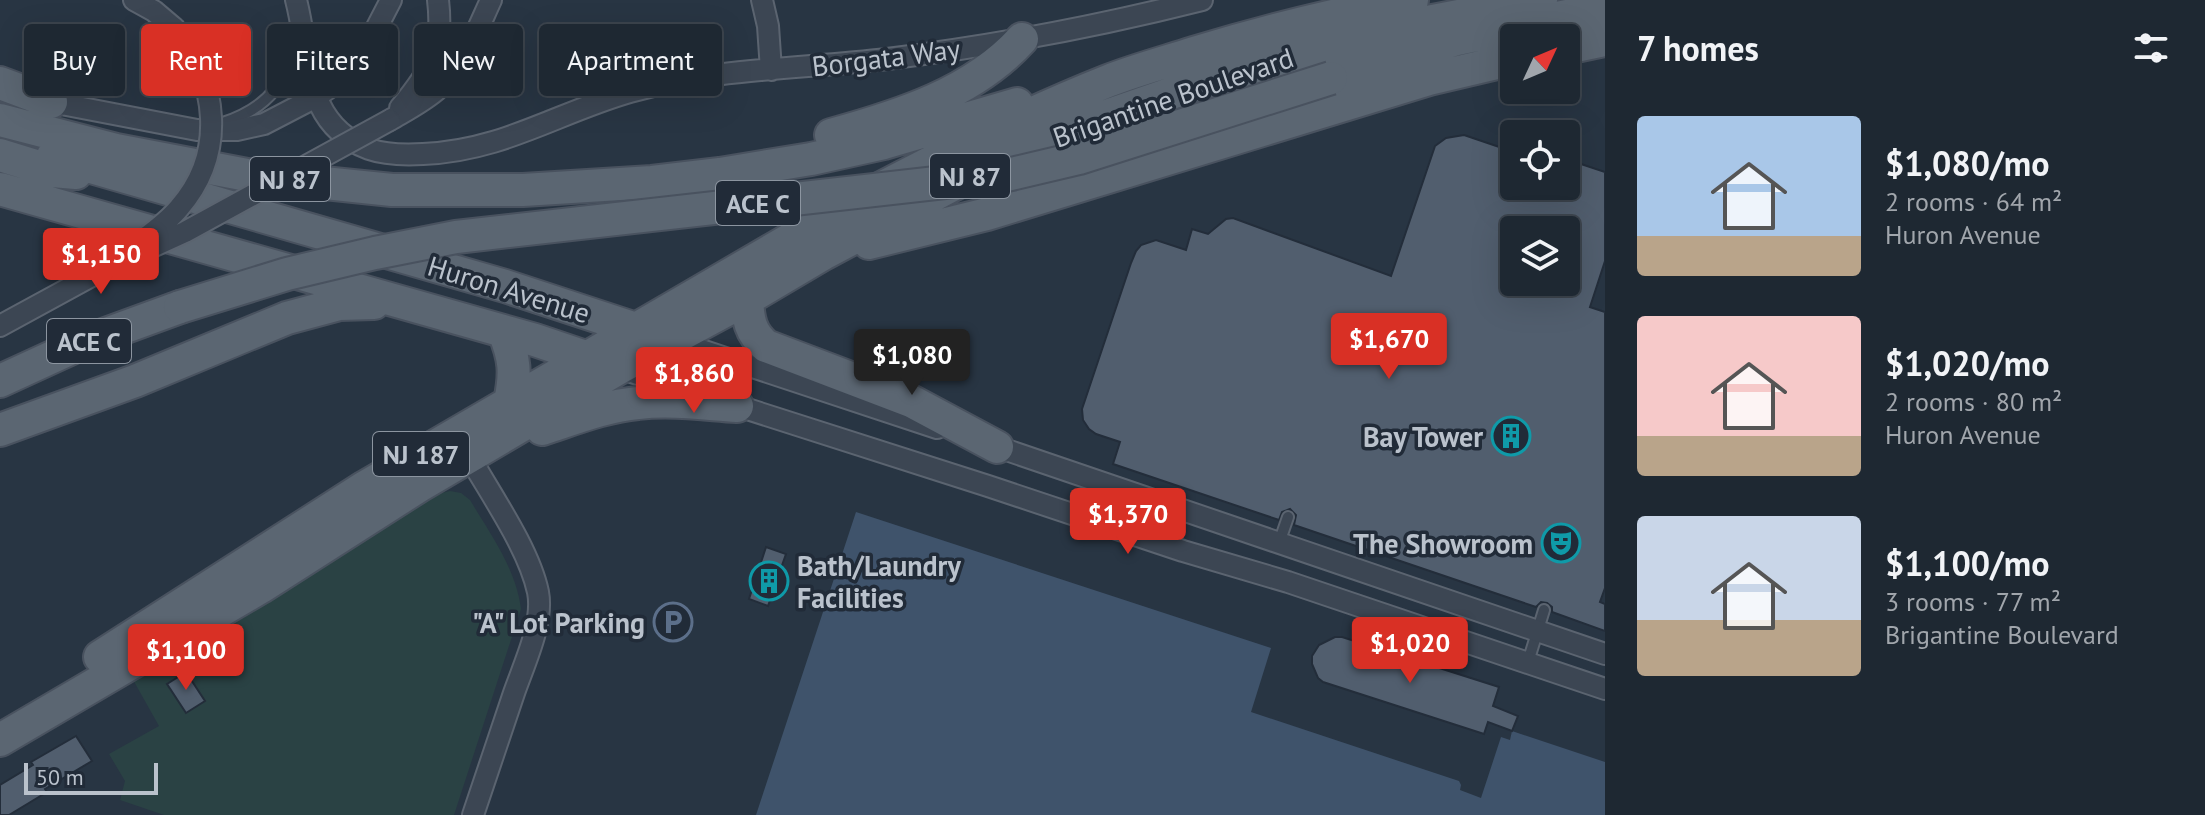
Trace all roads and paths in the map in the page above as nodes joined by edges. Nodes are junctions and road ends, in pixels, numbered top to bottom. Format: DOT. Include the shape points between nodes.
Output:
graph roads {
  1 [pos="134,0"];
  2 [pos="391,0"];
  3 [pos="438,0"];
  4 [pos="491,0"];
  5 [pos="762,0"];
  6 [pos="1202,0"];
  7 [pos="1412,0"];
  8 [pos="1541,0"];
  9 [pos="297,3"];
  10 [pos="1373,5"];
  11 [pos="1605,8"];
  12 [pos="1022,39"];
  13 [pos="1605,40"];
  14 [pos="1580,45"];
  15 [pos="1500,62"];
  16 [pos="771,70"];
  17 [pos="1108,81"];
  18 [pos="0,83"];
  19 [pos="0,90"];
  20 [pos="316,97"];
  21 [pos="51,102"];
  22 [pos="0,120"];
  23 [pos="390,120"];
  24 [pos="197,130"];
  25 [pos="0,140"];
  26 [pos="0,155"];
  27 [pos="139,181"];
  28 [pos="652,182"];
  29 [pos="0,189"];
  30 [pos="823,254"];
  31 [pos="110,266"];
  32 [pos="747,299"];
  33 [pos="409,306"];
  34 [pos="0,326"];
  35 [pos="637,330"];
  36 [pos="504,332"];
  37 [pos="671,340"];
  38 [pos="586,358"];
  39 [pos="619,368"];
  40 [pos="0,381"];
  41 [pos="510,402"];
  42 [pos="737,406"];
  43 [pos="0,430"];
  44 [pos="997,447"];
  45 [pos="476,452"];
  46 [pos="1288,517"];
  47 [pos="1279,543"];
  48 [pos="253,574"];
  49 [pos="1544,610"];
  50 [pos="1538,632"];
  51 [pos="1605,654"];
  52 [pos="1528,662"];
  53 [pos="1605,689"];
  54 [pos="0,716"];
  55 [pos="0,740"];
  56 [pos="473,815"];
  1 -- 31 [label="street, bridge" via="174,28 195,57 211,119 198,179 181,206"];
  2 -- 20 [label="street" via="354,67"];
  3 -- 23 [label="street" via="441,27 436,52 417,88"];
  4 -- 23 [label="street" via="446,82"];
  5 -- 16 [label="street"];
  6 -- 12 [label="street, Borgata Way"];
  7 -- 10 [label="main road, Brigantine Boulevard / NJ 87"];
  8 -- 30 [label="main road, Brigantine Boulevard / NJ 87" via="1340,43 1145,101 975,173"];
  9 -- 20 [label="street, Borgata Way"];
  9 -- 24 [label="lane" via="290,63 273,93 249,112"];
  10 -- 17 [label="main road, Brigantine Boulevard / NJ 87" via="1232,41"];
  11 -- 40 [label="main road, ACE C, bridge" via="1457,39 1040,168 456,237 375,253 180,307"];
  12 -- 16 [label="street, Borgata Way"];
  12 -- 28 [label="main road" via="979,77 913,108"];
  13 -- 14 [label="main road"];
  15 -- 30 [label="main road" via="1429,79 987,214"];
  16 -- 20 [label="street, Borgata Way" via="648,87 489,145 429,154 391,154 358,144 336,128"];
  17 -- 28 [label="main road, NJ 87" via="884,143"];
  17 -- 35 [label="main road, Brigantine Boulevard / NJ 187" via="909,173"];
  18 -- 21 [label="main road"];
  19 -- 21 [label="main road"];
  20 -- 24 [label="street" via="264,124"];
  21 -- 24 [label="street"];
  22 -- 28 [label="main road, NJ 87" via="175,162 339,185 459,191"];
  23 -- 31 [label="street, bridge" via="185,232"];
  25 -- 27 [label="main road, Huron Avenue"];
  26 -- 27 [label="main road" via="52,171"];
  27 -- 35 [label="main road, Huron Avenue" via="505,286"];
  29 -- 33 [label="main road, Huron Avenue"];
  30 -- 32 [label="main road, Brigantine Boulevard / NJ 87"];
  31 -- 34 [label="street"];
  32 -- 37 [label="main road, Brigantine Boulevard / NJ 87"];
  32 -- 44 [label="main road" via="750,327 766,346 911,401"];
  33 -- 36 [label="main road, Huron Avenue"];
  33 -- 43 [label="main road" via="358,302 305,312"];
  35 -- 37 [label="main road, Huron Avenue"];
  35 -- 38 [label="main road, Brigantine Boulevard / NJ 187"];
  36 -- 38 [label="main road, Huron Avenue"];
  36 -- 41 [label="main road" via="514,361"];
  37 -- 39 [label="main road, Brigantine Boulevard / NJ 87"];
  37 -- 44 [label="street, Huron Avenue"];
  38 -- 39 [label="main road, Huron Avenue"];
  38 -- 41 [label="main road, Brigantine Boulevard / NJ 187"];
  39 -- 42 [label="street, Huron Avenue"];
  39 -- 45 [label="main road, Brigantine Boulevard / NJ 187"];
  41 -- 48 [label="main road, Brigantine Boulevard / NJ 187" via="365,487"];
  42 -- 45 [label="main road" via="636,403"];
  42 -- 52 [label="street, Huron Avenue"];
  44 -- 47 [label="street, Huron Avenue"];
  45 -- 48 [label="main road, Brigantine Boulevard / NJ 187"];
  45 -- 56 [label="street" via="523,551 539,609"];
  46 -- 47 [label="lane"];
  47 -- 50 [label="street, Huron Avenue"];
  48 -- 54 [label="main road, Brigantine Boulevard / NJ 187"];
  48 -- 55 [label="main road, Brigantine Boulevard / NJ 187"];
  49 -- 50 [label="lane"];
  50 -- 51 [label="street, Huron Avenue"];
  50 -- 52 [label="lane"];
  52 -- 53 [label="street, Huron Avenue"];
}
